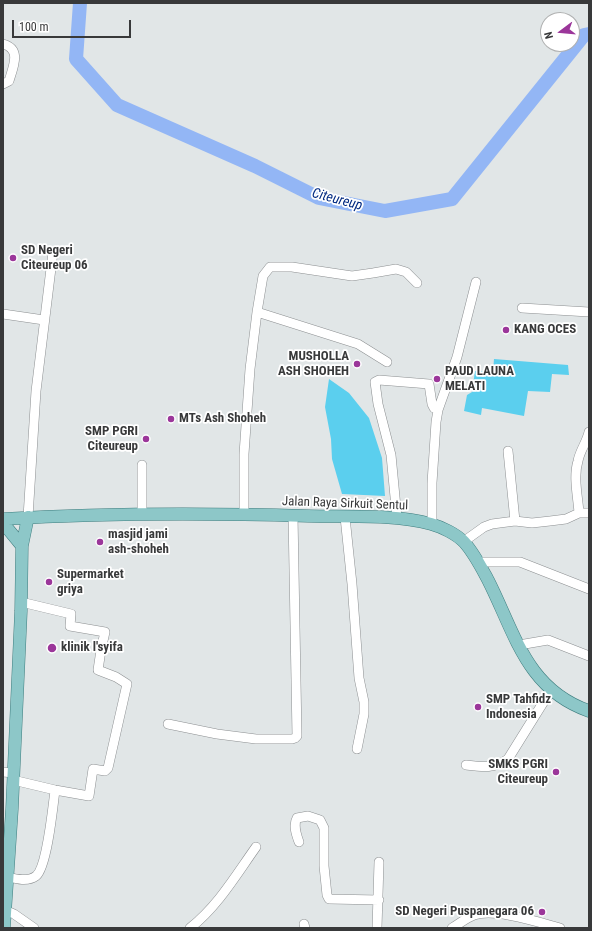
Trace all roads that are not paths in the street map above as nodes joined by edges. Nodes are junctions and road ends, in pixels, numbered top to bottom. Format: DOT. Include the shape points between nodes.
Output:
graph roads {
  1 [pos="3,44"];
  2 [pos="3,84"];
  3 [pos="52,252"];
  4 [pos="476,282"];
  5 [pos="417,283"];
  6 [pos="522,308"];
  7 [pos="257,312"];
  8 [pos="589,312"];
  9 [pos="3,314"];
  10 [pos="3,318"];
  11 [pos="44,322"];
  12 [pos="387,362"];
  13 [pos="439,407"];
  14 [pos="589,436"];
  15 [pos="508,451"];
  16 [pos="142,465"];
  17 [pos="589,512"];
  18 [pos="579,513"];
  19 [pos="244,514"];
  20 [pos="142,515"];
  21 [pos="293,515"];
  22 [pos="28,517"];
  23 [pos="345,517"];
  24 [pos="397,518"];
  25 [pos="3,519"];
  26 [pos="3,522"];
  27 [pos="515,522"];
  28 [pos="432,524"];
  29 [pos="463,542"];
  30 [pos="22,546"];
  31 [pos="478,562"];
  32 [pos="589,589"];
  33 [pos="21,602"];
  34 [pos="519,644"];
  35 [pos="589,656"];
  36 [pos="551,690"];
  37 [pos="589,711"];
  38 [pos="168,724"];
  39 [pos="357,750"];
  40 [pos="466,765"];
  41 [pos="10,775"];
  42 [pos="55,790"];
  43 [pos="8,809"];
  44 [pos="299,842"];
  45 [pos="256,847"];
  46 [pos="379,862"];
  47 [pos="8,877"];
  48 [pos="379,900"];
  49 [pos="5,910"];
  50 [pos="4,928"];
  51 [pos="34,928"];
  52 [pos="190,928"];
  53 [pos="377,928"];
  54 [pos="452,928"];
  55 [pos="560,928"];
  1 -- 2 [label="street" via="10,46 15,54 9,81"];
  3 -- 11 [label="street"];
  4 -- 13 [label="street" via="457,357"];
  5 -- 7 [label="street" via="406,272 396,269 352,276 292,267 270,267 263,276"];
  6 -- 8 [label="street"];
  7 -- 12 [label="street" via="358,344"];
  7 -- 19 [label="street" via="246,411"];
  9 -- 11 [label="street"];
  10 -- 11 [label="street"];
  11 -- 22 [label="street" via="36,391"];
  13 -- 24 [label="street" via="434,408 432,404 429,384 379,380 375,382 378,404 392,455"];
  13 -- 28 [label="street" via="432,483"];
  14 -- 18 [label="street" via="579,454 576,471"];
  15 -- 27 [label="street"];
  16 -- 20 [label="street"];
  17 -- 18 [label="street"];
  18 -- 27 [label="street" via="566,519"];
  19 -- 20 [label="main road, Jalan Raya Sirkuit Sentul"];
  19 -- 21 [label="main road, Jalan Raya Sirkuit Sentul"];
  20 -- 22 [label="main road, Jalan Raya Sirkuit Sentul"];
  21 -- 23 [label="main road, Jalan Raya Sirkuit Sentul"];
  21 -- 38 [label="street" via="297,736 292,739 256,739"];
  22 -- 25 [label="main road, Jalan Raya Sirkuit Sentul"];
  22 -- 30 [label="main road"];
  23 -- 24 [label="main road, Jalan Raya Sirkuit Sentul"];
  23 -- 39 [label="street" via="359,678 364,702"];
  24 -- 28 [label="main road, Jalan Raya Sirkuit Sentul"];
  26 -- 30 [label="main road"];
  27 -- 29 [label="street" via="484,527"];
  28 -- 29 [label="main road, Jalan Raya Sirkuit Sentul"];
  29 -- 31 [label="main road, Jalan Raya Sirkuit Sentul"];
  30 -- 33 [label="main road"];
  31 -- 32 [label="street" via="520,562"];
  31 -- 34 [label="main road, Jalan Raya Sirkuit Sentul"];
  33 -- 41 [label="main road"];
  33 -- 42 [label="street" via="71,614 70,626 105,632 98,670 126,684 107,770 93,770 89,796"];
  34 -- 35 [label="street" via="548,640"];
  34 -- 36 [label="main road, Jalan Raya Sirkuit Sentul" via="538,677"];
  36 -- 37 [label="main road, Jalan Raya Sirkuit Sentul"];
  36 -- 40 [label="street" via="508,759 489,767"];
  41 -- 42 [label="street"];
  41 -- 43 [label="main road"];
  42 -- 47 [label="street" via="46,846 38,872 34,877 22,880"];
  43 -- 47 [label="main road"];
  44 -- 48 [label="street" via="295,829 297,818 308,816 320,820 324,828 324,866 329,899"];
  45 -- 52 [label="street" via="226,891"];
  46 -- 48 [label="street"];
  47 -- 49 [label="main road"];
  48 -- 53 [label="street"];
  49 -- 50 [label="main road"];
  49 -- 51 [label="street"];
  54 -- 55 [label="street" via="475,915 490,913"];
}
